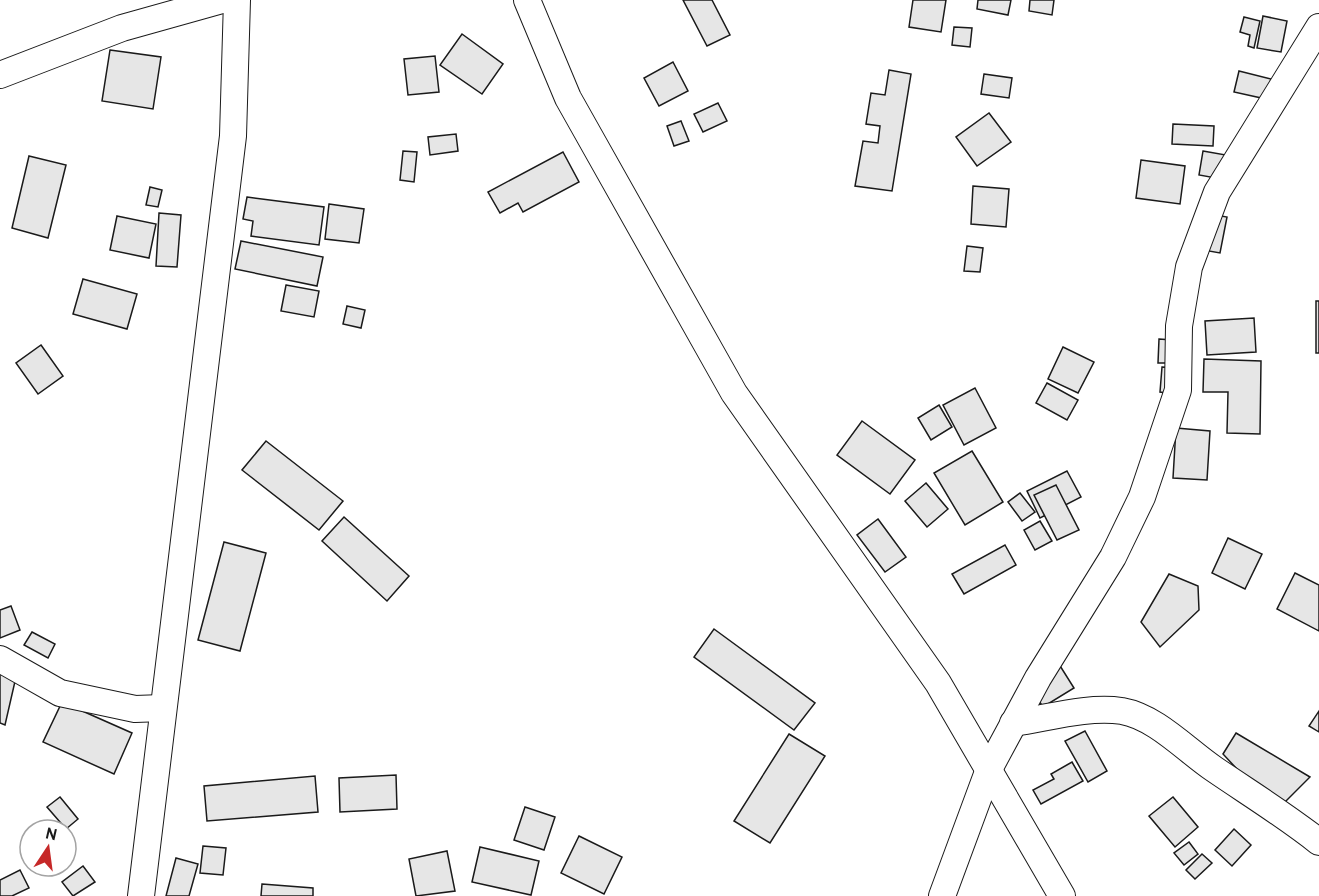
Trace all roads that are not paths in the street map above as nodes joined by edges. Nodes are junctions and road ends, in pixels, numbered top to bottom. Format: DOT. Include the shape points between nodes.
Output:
graph roads {
  1 [pos="222,0"];
  2 [pos="237,0"];
  3 [pos="528,0"];
  4 [pos="1319,27"];
  5 [pos="0,75"];
  6 [pos="0,659"];
  7 [pos="163,708"];
  8 [pos="1013,723"];
  9 [pos="988,769"];
  10 [pos="1319,842"];
  11 [pos="141,896"];
  12 [pos="942,896"];
  13 [pos="1062,896"];
  1 -- 5 [label="street" via="122,28"];
  2 -- 7 [label="street" via="232,135"];
  3 -- 9 [label="street" via="568,98 734,393 938,683"];
  4 -- 8 [label="street" via="1217,192 1189,267 1179,326 1178,390 1142,497 1113,557"];
  6 -- 7 [label="street" via="60,693 135,709"];
  7 -- 11 [label="street"];
  8 -- 9 [label="street"];
  8 -- 10 [label="street" via="1094,711 1122,711 1147,719"];
  9 -- 12 [label="street"];
  9 -- 13 [label="street"];
}
